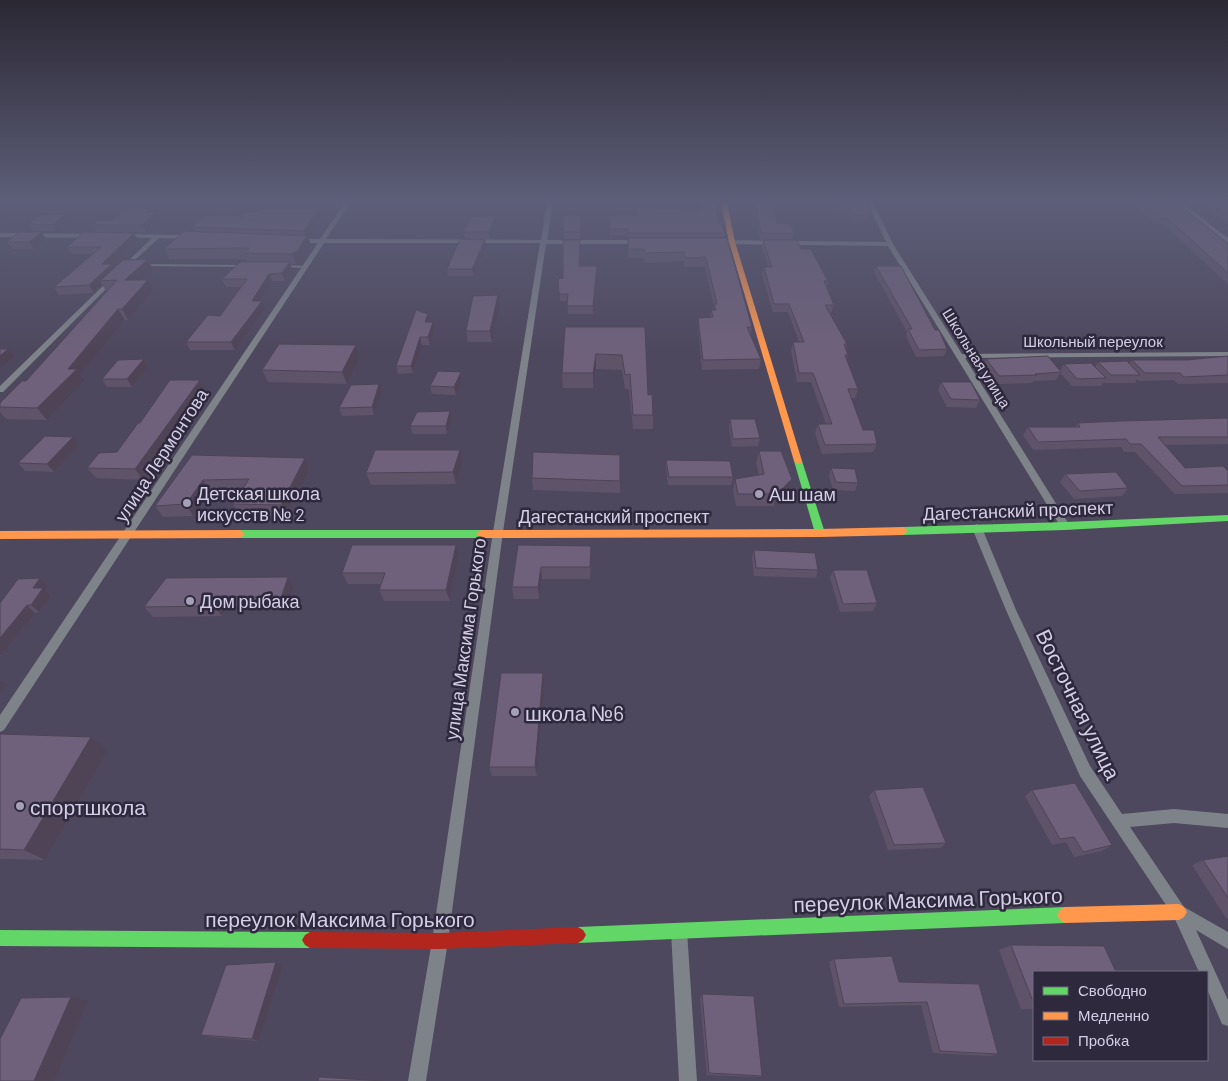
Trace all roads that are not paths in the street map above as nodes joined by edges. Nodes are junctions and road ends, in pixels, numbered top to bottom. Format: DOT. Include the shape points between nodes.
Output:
graph roads {
  1 [pos="140,252"];
  2 [pos="314,252"];
  3 [pos="542,252"];
  4 [pos="735,252"];
  5 [pos="895,252"];
  6 [pos="128,264"];
  7 [pos="256,266"];
  8 [pos="275,266"];
  9 [pos="305,267"];
  10 [pos="1228,354"];
  11 [pos="959,356"];
  12 [pos="0,390"];
  13 [pos="1228,518"];
  14 [pos="1065,526"];
  15 [pos="977,528"];
  16 [pos="498,532"];
  17 [pos="820,533"];
  18 [pos="0,535"];
  19 [pos="128,535"];
  20 [pos="0,726"];
  21 [pos="1118,821"];
  22 [pos="1228,821"];
  23 [pos="1179,912"];
  24 [pos="679,931"];
  25 [pos="0,938"];
  26 [pos="1228,941"];
  27 [pos="440,942"];
  28 [pos="1207,971"];
  29 [pos="1208,974"];
  30 [pos="1228,1018"];
  31 [pos="417,1081"];
  32 [pos="688,1081"];
  1 -- 6 [label="street"];
  2 -- 9 [label="street, улица Лермонтова"];
  3 -- 16 [label="street, улица Максима Горького"];
  4 -- 17 [label="main road"];
  5 -- 11 [label="street, Школьная улица"];
  6 -- 7 [label="lane"];
  6 -- 12 [label="street"];
  8 -- 9 [label="lane"];
  9 -- 19 [label="street, улица Лермонтова"];
  10 -- 11 [label="street, Школьный переулок"];
  11 -- 14 [label="street, Школьная улица"];
  13 -- 14 [label="main road, Дагестанский проспект"];
  14 -- 15 [label="main road, Дагестанский проспект"];
  15 -- 17 [label="main road, Дагестанский проспект"];
  15 -- 21 [label="street, Восточная улица" via="1085,771"];
  16 -- 17 [label="main road, Дагестанский проспект"];
  16 -- 19 [label="main road, Дагестанский проспект"];
  16 -- 27 [label="street, улица Максима Горького"];
  18 -- 19 [label="main road, Дагестанский проспект"];
  19 -- 20 [label="street, улица Лермонтова"];
  21 -- 22 [label="street" via="1174,816"];
  21 -- 23 [label="street, Восточная улица"];
  23 -- 24 [label="main road, переулок Максима Горького"];
  23 -- 26 [label="street"];
  23 -- 28 [label="street, Восточная улица"];
  24 -- 27 [label="main road, переулок Максима Горького"];
  24 -- 32 [label="street"];
  25 -- 27 [label="main road, переулок Максима Горького"];
  27 -- 31 [label="street, улица Максима Горького"];
  29 -- 30 [label="street, Восточная улица"];
}
